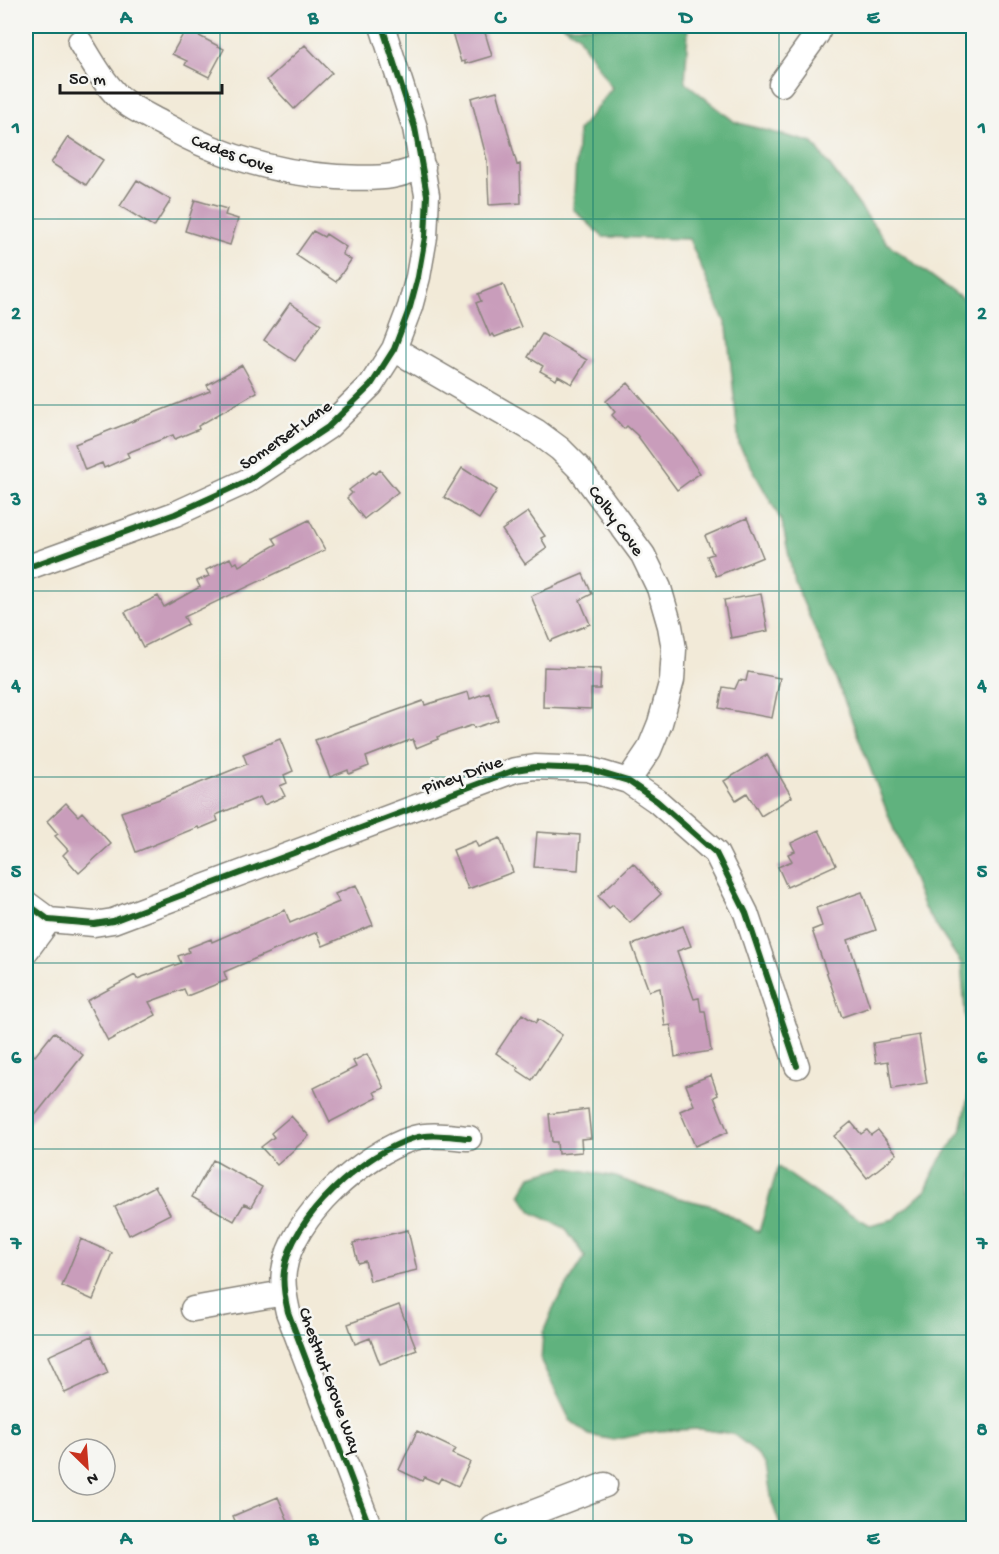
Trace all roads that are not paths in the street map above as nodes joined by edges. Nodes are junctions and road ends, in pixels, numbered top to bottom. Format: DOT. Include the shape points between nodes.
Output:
graph roads {
  1 [pos="382,26"];
  2 [pos="820,26"];
  3 [pos="80,42"];
  4 [pos="781,84"];
  5 [pos="423,167"];
  6 [pos="394,349"];
  7 [pos="26,568"];
  8 [pos="628,781"];
  9 [pos="26,903"];
  10 [pos="49,920"];
  11 [pos="26,951"];
  12 [pos="797,1066"];
  13 [pos="470,1138"];
  14 [pos="284,1293"];
  15 [pos="193,1309"];
  16 [pos="605,1485"];
  17 [pos="370,1528"];
  18 [pos="493,1528"];
  1 -- 5 [label="street, Somerset Lane" via="415,128"];
  2 -- 4 [label="street"];
  3 -- 5 [label="street, Cades Cove" via="114,93 179,133 227,154 260,166 326,176 392,176"];
  5 -- 6 [label="street, Somerset Lane" via="427,195 425,237 413,297"];
  6 -- 7 [label="street, Somerset Lane" via="371,385 327,427 247,481 175,514"];
  6 -- 8 [label="street, Colby Cove" via="560,449 579,468 648,564 670,626 674,649 672,680 649,750"];
  8 -- 10 [label="street, Piney Drive" via="588,769 515,770 112,921 94,924"];
  8 -- 12 [label="street, Piney Drive" via="716,853 746,913"];
  9 -- 10 [label="street"];
  10 -- 11 [label="street"];
  13 -- 14 [label="street, Chestnut Grove Way" via="415,1138 350,1173 301,1228 285,1266"];
  14 -- 15 [label="street"];
  14 -- 17 [label="street, Chestnut Grove Way"];
  16 -- 18 [label="street"];
}
